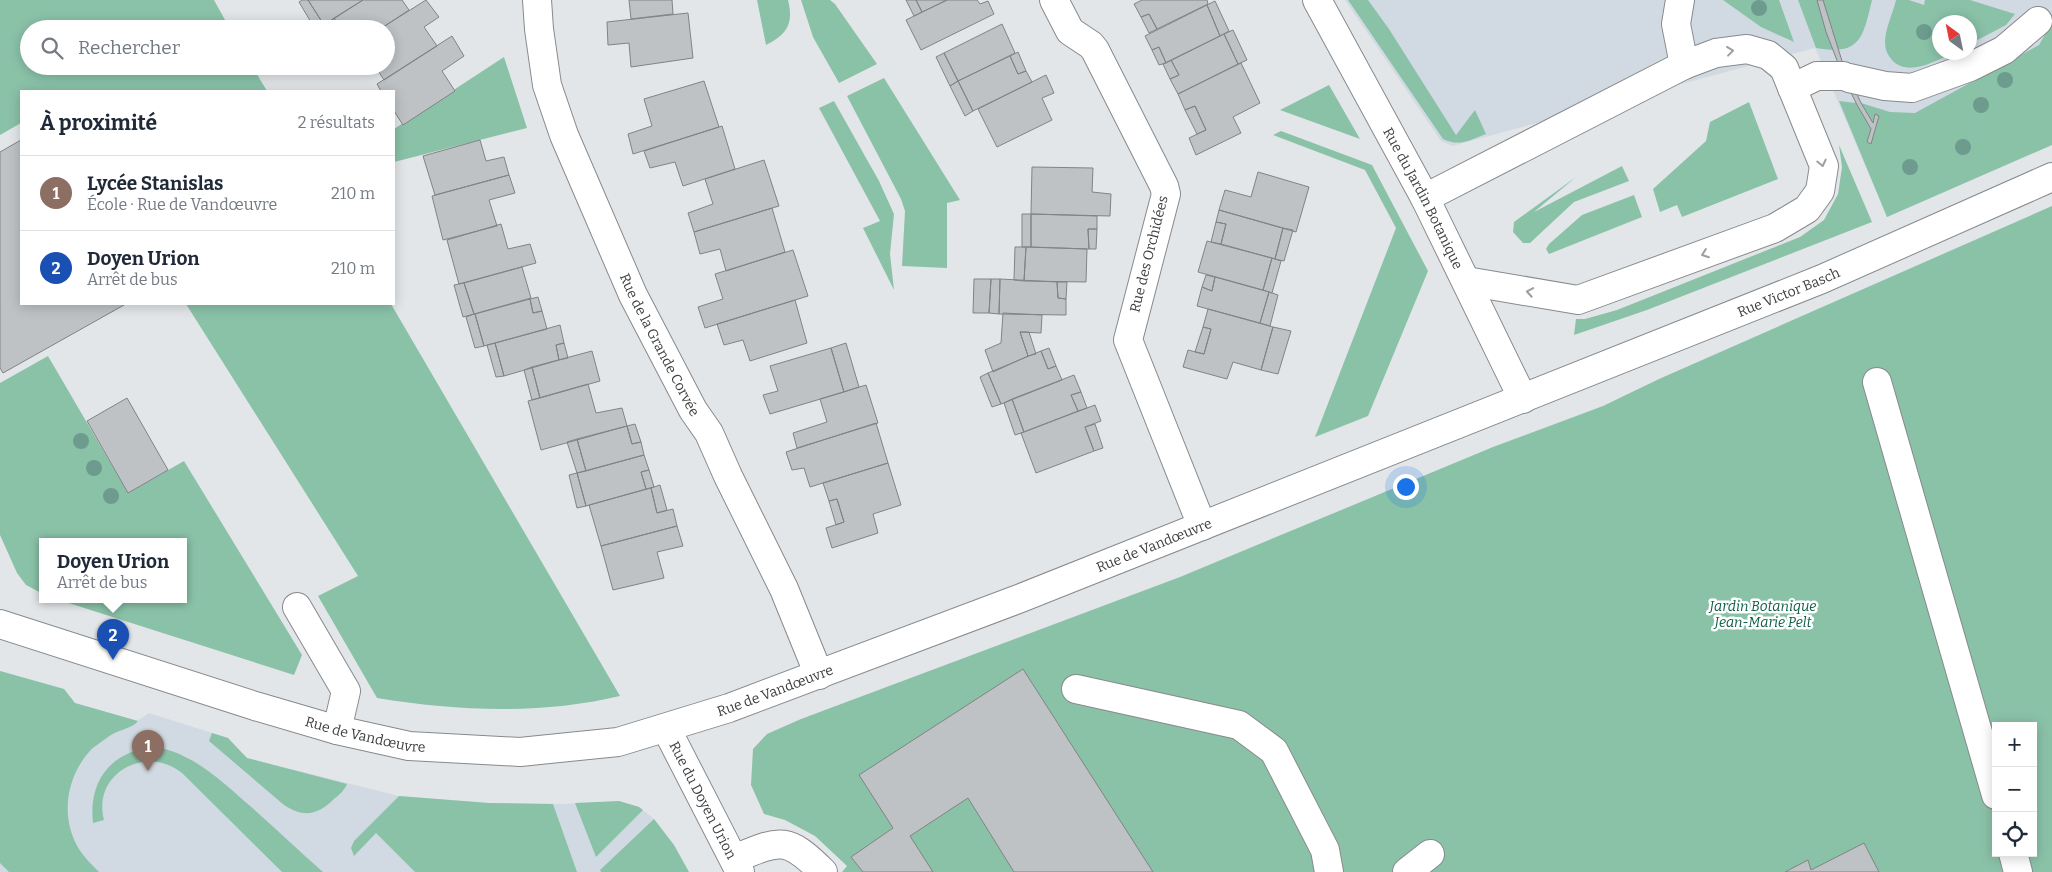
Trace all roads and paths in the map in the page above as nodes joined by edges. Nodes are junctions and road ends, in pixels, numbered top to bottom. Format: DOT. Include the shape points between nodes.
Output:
graph roads {
  1 [pos="537,0"];
  2 [pos="1054,0"];
  3 [pos="1317,0"];
  4 [pos="1680,0"];
  5 [pos="2038,21"];
  6 [pos="1684,65"];
  7 [pos="1792,88"];
  8 [pos="2052,177"];
  9 [pos="1425,198"];
  10 [pos="1466,281"];
  11 [pos="1877,382"];
  12 [pos="1523,399"];
  13 [pos="1202,526"];
  14 [pos="297,607"];
  15 [pos="0,624"];
  16 [pos="819,675"];
  17 [pos="1076,689"];
  18 [pos="666,728"];
  19 [pos="337,730"];
  20 [pos="1992,781"];
  21 [pos="1430,854"];
  22 [pos="2014,857"];
  23 [pos="737,866"];
  24 [pos="823,872"];
  25 [pos="1329,872"];
  26 [pos="1408,872"];
  27 [pos="2018,872"];
  1 -- 16 [label="street, Rue de la Grande Corvée" via="547,85 564,135 633,295 693,410 709,433 784,588"];
  2 -- 13 [label="street, Rue des Orchidées" via="1070,31 1095,50 1164,186 1166,194 1128,340"];
  3 -- 9 [label="street, Rue du Jardin Botanique"];
  4 -- 6 [label="street" via="1676,24"];
  5 -- 7 [label="street" via="2004,50 1970,67 1912,88 1846,77 1817,76"];
  6 -- 7 [label="street, one-way" via="1716,52 1747,49 1768,55 1784,68"];
  6 -- 9 [label="street"];
  7 -- 10 [label="street, one-way" via="1824,166 1820,191 1807,210 1775,228 1578,300"];
  8 -- 12 [label="street, Rue Victor Basch" via="1822,279"];
  9 -- 10 [label="street, Rue du Jardin Botanique"];
  10 -- 12 [label="street, Rue du Jardin Botanique"];
  11 -- 20 [label="street"];
  12 -- 13 [label="street, Rue de Vandœuvre"];
  13 -- 16 [label="street, Rue de Vandœuvre"];
  14 -- 19 [label="street" via="346,691"];
  15 -- 19 [label="street, Rue de Vandœuvre"];
  16 -- 18 [label="street, Rue de Vandœuvre"];
  17 -- 25 [label="street" via="1239,725 1274,751 1325,850"];
  18 -- 19 [label="street, Rue de Vandœuvre" via="618,742 520,752 408,746"];
  18 -- 23 [label="street, Rue du Doyen Urion"];
  21 -- 26 [label="street"];
  22 -- 27 [label="street"];
  23 -- 24 [label="street" via="768,845 782,843 794,846"];
}
